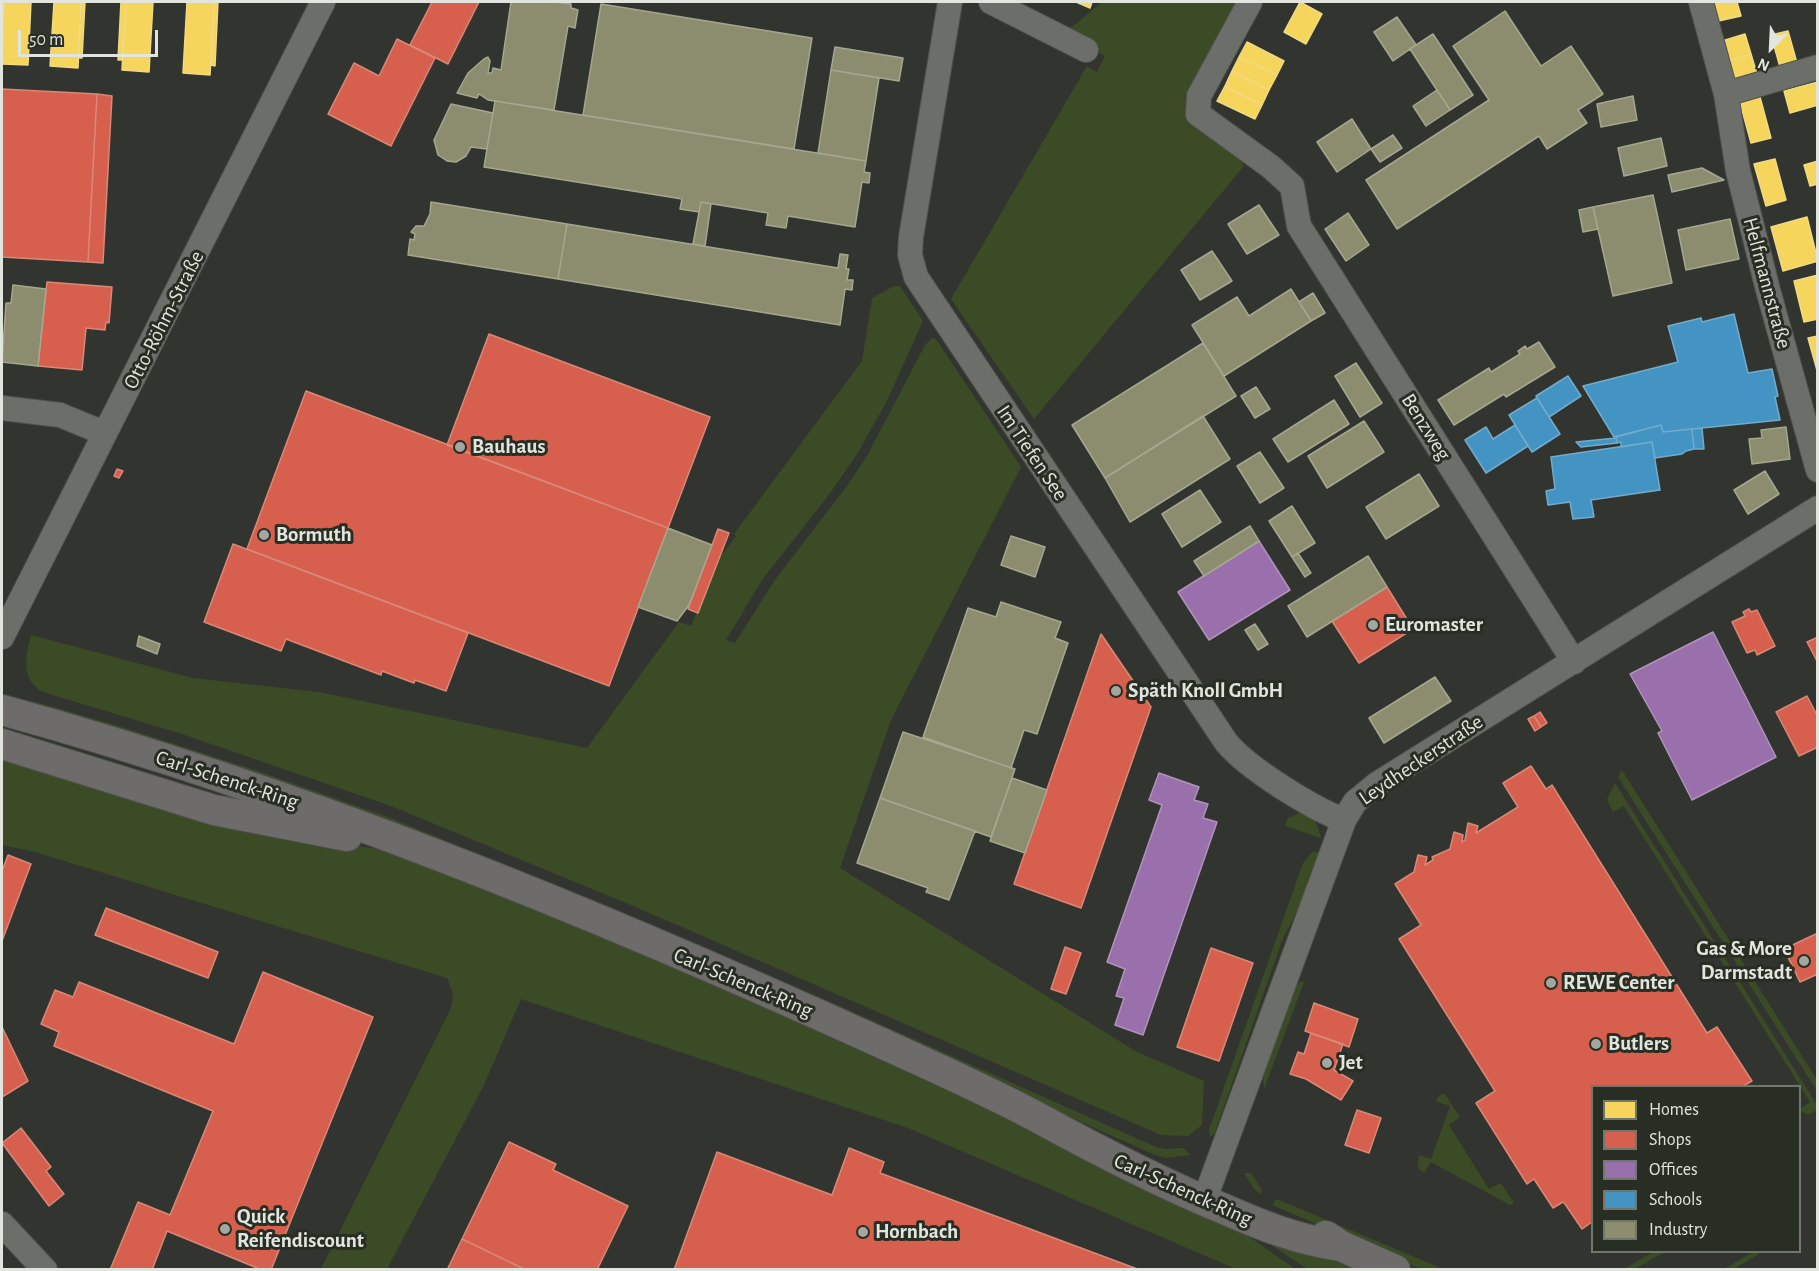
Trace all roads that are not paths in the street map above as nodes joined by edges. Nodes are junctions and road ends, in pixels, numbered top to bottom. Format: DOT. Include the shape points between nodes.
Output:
graph roads {
  1 [pos="323,2"];
  2 [pos="950,2"];
  3 [pos="991,2"];
  4 [pos="1250,2"];
  5 [pos="1701,2"];
  6 [pos="1086,50"];
  7 [pos="1809,70"];
  8 [pos="1726,94"];
  9 [pos="2,408"];
  10 [pos="104,433"];
  11 [pos="1818,470"];
  12 [pos="1818,508"];
  13 [pos="2,637"];
  14 [pos="1574,662"];
  15 [pos="2,710"];
  16 [pos="2,744"];
  17 [pos="1344,820"];
  18 [pos="450,858"];
  19 [pos="1208,1192"];
  20 [pos="2,1224"];
  21 [pos="45,1269"];
  22 [pos="1395,1269"];
  1 -- 10 [label="street, Otto-Röhm-Straße"];
  2 -- 17 [label="street, Im Tiefen See" via="911,237 910,255 916,277 1226,742 1240,758 1264,774 1331,816"];
  3 -- 6 [label="street"];
  4 -- 14 [label="street, Benzweg" via="1199,96 1198,114 1292,186 1299,225"];
  5 -- 8 [label="street, Helfmannstraße"];
  7 -- 8 [label="street"];
  8 -- 11 [label="street, Helfmannstraße" via="1729,125 1768,290"];
  9 -- 10 [label="street" via="60,415"];
  10 -- 13 [label="street, Otto-Röhm-Straße"];
  12 -- 14 [label="street, Leydheckerstraße"];
  14 -- 17 [label="street, Leydheckerstraße" via="1377,784 1355,802"];
  15 -- 18 [label="main road, Carl-Schenck-Ring" via="184,764"];
  16 -- 18 [label="main road, Carl-Schenck-Ring" via="214,810"];
  17 -- 19 [label="street, Leydheckerstraße"];
  18 -- 19 [label="main road, Carl-Schenck-Ring" via="844,1026 1032,1115 1137,1152"];
  19 -- 22 [label="main road, Carl-Schenck-Ring" via="1285,1235 1341,1246"];
  20 -- 21 [label="street"];
}
